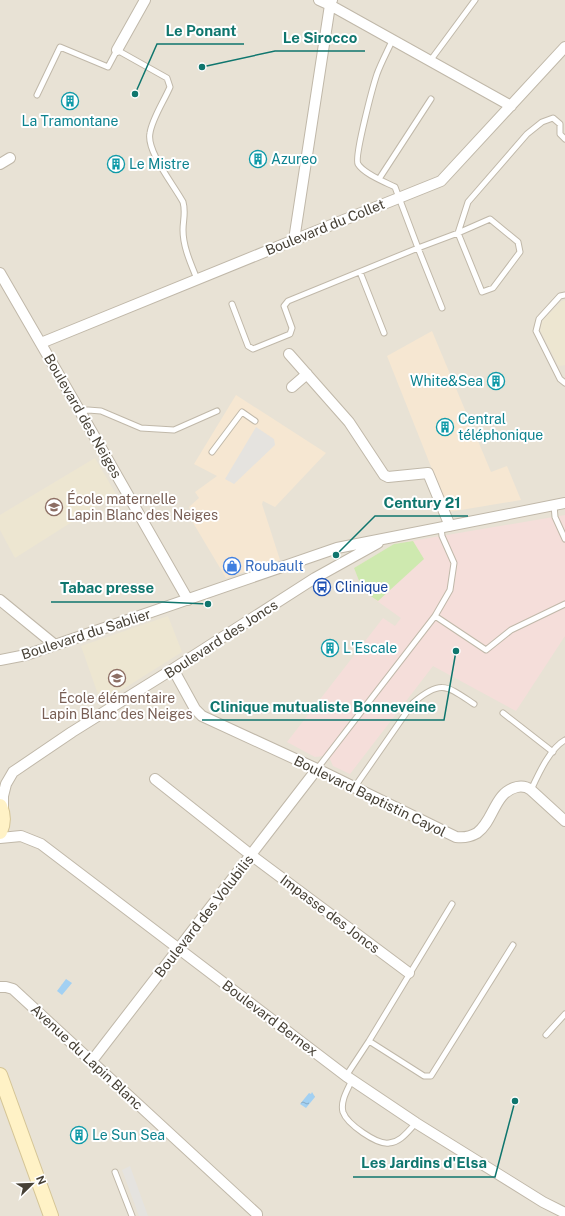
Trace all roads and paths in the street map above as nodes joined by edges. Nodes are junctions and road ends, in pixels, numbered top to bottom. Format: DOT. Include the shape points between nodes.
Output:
graph roads {
  1 [pos="145,0"];
  2 [pos="319,0"];
  3 [pos="475,0"];
  4 [pos="331,2"];
  5 [pos="392,40"];
  6 [pos="565,47"];
  7 [pos="117,50"];
  8 [pos="430,61"];
  9 [pos="36,95"];
  10 [pos="431,99"];
  11 [pos="511,106"];
  12 [pos="565,139"];
  13 [pos="10,158"];
  14 [pos="0,164"];
  15 [pos="379,179"];
  16 [pos="398,198"];
  17 [pos="458,232"];
  18 [pos="294,240"];
  19 [pos="418,248"];
  20 [pos="360,272"];
  21 [pos="0,273"];
  22 [pos="197,279"];
  23 [pos="565,295"];
  24 [pos="232,304"];
  25 [pos="442,308"];
  26 [pos="384,332"];
  27 [pos="41,343"];
  28 [pos="289,354"];
  29 [pos="306,374"];
  30 [pos="565,383"];
  31 [pos="292,387"];
  32 [pos="80,412"];
  33 [pos="217,412"];
  34 [pos="255,421"];
  35 [pos="212,452"];
  36 [pos="565,503"];
  37 [pos="554,505"];
  38 [pos="446,527"];
  39 [pos="386,538"];
  40 [pos="565,539"];
  41 [pos="0,600"];
  42 [pos="188,600"];
  43 [pos="565,604"];
  44 [pos="435,616"];
  45 [pos="56,645"];
  46 [pos="0,660"];
  47 [pos="173,670"];
  48 [pos="474,704"];
  49 [pos="503,713"];
  50 [pos="565,740"];
  51 [pos="553,752"];
  52 [pos="317,769"];
  53 [pos="155,779"];
  54 [pos="354,788"];
  55 [pos="531,790"];
  56 [pos="1,810"];
  57 [pos="565,821"];
  58 [pos="0,832"];
  59 [pos="0,838"];
  60 [pos="251,855"];
  61 [pos="452,904"];
  62 [pos="513,946"];
  63 [pos="178,949"];
  64 [pos="409,973"];
  65 [pos="0,987"];
  66 [pos="565,1014"];
  67 [pos="546,1035"];
  68 [pos="369,1041"];
  69 [pos="91,1062"];
  70 [pos="0,1075"];
  71 [pos="349,1078"];
  72 [pos="416,1123"];
  73 [pos="115,1172"];
  74 [pos="543,1202"];
  75 [pos="565,1213"];
  76 [pos="51,1216"];
  77 [pos="132,1216"];
  78 [pos="257,1216"];
  79 [pos="558,1216"];
  1 -- 7 [label="street"];
  2 -- 4 [label="street"];
  3 -- 8 [label="lane"];
  4 -- 5 [label="street"];
  4 -- 18 [label="street"];
  5 -- 8 [label="street"];
  5 -- 15 [label="lane" via="377,74 357,161 359,166"];
  6 -- 11 [label="street, Boulevard du Collet"];
  7 -- 9 [label="lane" via="108,66 60,47"];
  7 -- 22 [label="lane" via="167,78 169,82 170,87 151,128 149,140 158,162 183,202 185,246"];
  8 -- 11 [label="street"];
  10 -- 15 [label="lane"];
  11 -- 16 [label="street, Boulevard du Collet" via="442,181"];
  12 -- 17 [label="lane" via="560,134 560,124 553,118 542,122 527,134 468,202"];
  13 -- 14 [label="street"];
  15 -- 16 [label="lane" via="394,187"];
  16 -- 18 [label="street, Boulevard du Collet"];
  16 -- 19 [label="lane"];
  17 -- 17 [label="lane" via="490,219 518,242 520,252 493,288 482,292"];
  17 -- 19 [label="lane"];
  18 -- 22 [label="street, Boulevard du Collet"];
  19 -- 20 [label="lane"];
  19 -- 25 [label="lane"];
  20 -- 24 [label="lane" via="288,301 284,306 292,328 290,334 253,349 248,346"];
  20 -- 26 [label="lane"];
  21 -- 27 [label="street, Boulevard des Neiges"];
  22 -- 27 [label="street, Boulevard du Collet"];
  23 -- 30 [label="lane" via="560,296 539,319 536,331 560,379"];
  27 -- 32 [label="street, Boulevard des Neiges"];
  28 -- 29 [label="street"];
  29 -- 31 [label="street"];
  29 -- 38 [label="street" via="349,422 384,475 388,477 428,473"];
  32 -- 33 [label="lane" via="101,411 141,428 174,430"];
  32 -- 42 [label="street, Boulevard des Neiges"];
  34 -- 35 [label="lane" via="242,412"];
  36 -- 37 [label="street, Boulevard du Sablier"];
  37 -- 38 [label="street, Boulevard du Sablier"];
  37 -- 40 [label="lane" via="555,517"];
  38 -- 39 [label="street, Boulevard du Sablier"];
  38 -- 44 [label="lane" via="442,536 454,563 450,590"];
  39 -- 42 [label="street, Boulevard du Sablier" via="337,548"];
  39 -- 47 [label="street, Boulevard des Joncs" via="315,578"];
  41 -- 45 [label="street"];
  42 -- 45 [label="street, Boulevard du Sablier"];
  43 -- 44 [label="lane" via="511,630 486,650"];
  44 -- 52 [label="lane"];
  45 -- 46 [label="street, Boulevard du Sablier"];
  47 -- 52 [label="street, Boulevard Baptistin Cayol" via="195,709 202,716"];
  47 -- 56 [label="street, Boulevard des Joncs" via="72,732 13,772 6,784"];
  48 -- 54 [label="lane" via="451,689 438,687 426,691 414,702"];
  49 -- 51 [label="lane"];
  50 -- 51 [label="lane" via="560,742"];
  51 -- 55 [label="lane" via="541,768"];
  52 -- 54 [label="street, Boulevard Baptistin Cayol"];
  52 -- 60 [label="street, Boulevard des Volubilis"];
  53 -- 60 [label="street, Impasse des Joncs"];
  54 -- 55 [label="street, Boulevard Baptistin Cayol" via="456,837 464,838 478,832 503,794 511,788 519,786"];
  55 -- 57 [label="street"];
  56 -- 58 [label="street" via="3,822"];
  59 -- 63 [label="street, Boulevard Bernex" via="20,836 41,844"];
  60 -- 63 [label="street, Boulevard des Volubilis"];
  60 -- 64 [label="street, Impasse des Joncs"];
  61 -- 64 [label="lane"];
  62 -- 68 [label="lane" via="431,1076 424,1076"];
  63 -- 69 [label="street, Boulevard des Volubilis"];
  63 -- 71 [label="street, Boulevard Bernex"];
  64 -- 68 [label="lane"];
  65 -- 69 [label="street, Avenue du Lapin Blanc" via="13,989"];
  66 -- 67 [label="lane"];
  68 -- 71 [label="lane"];
  69 -- 78 [label="street, Avenue du Lapin Blanc"];
  70 -- 76 [label="street"];
  71 -- 72 [label="street, Boulevard Bernex"];
  71 -- 72 [label="lane" via="343,1100 343,1112 350,1124 381,1143 390,1144 400,1139"];
  72 -- 74 [label="street, Boulevard Bernex"];
  73 -- 77 [label="lane"];
  74 -- 75 [label="street, Boulevard Bernex"];
  74 -- 79 [label="street, Boulevard Bernex"];
}
